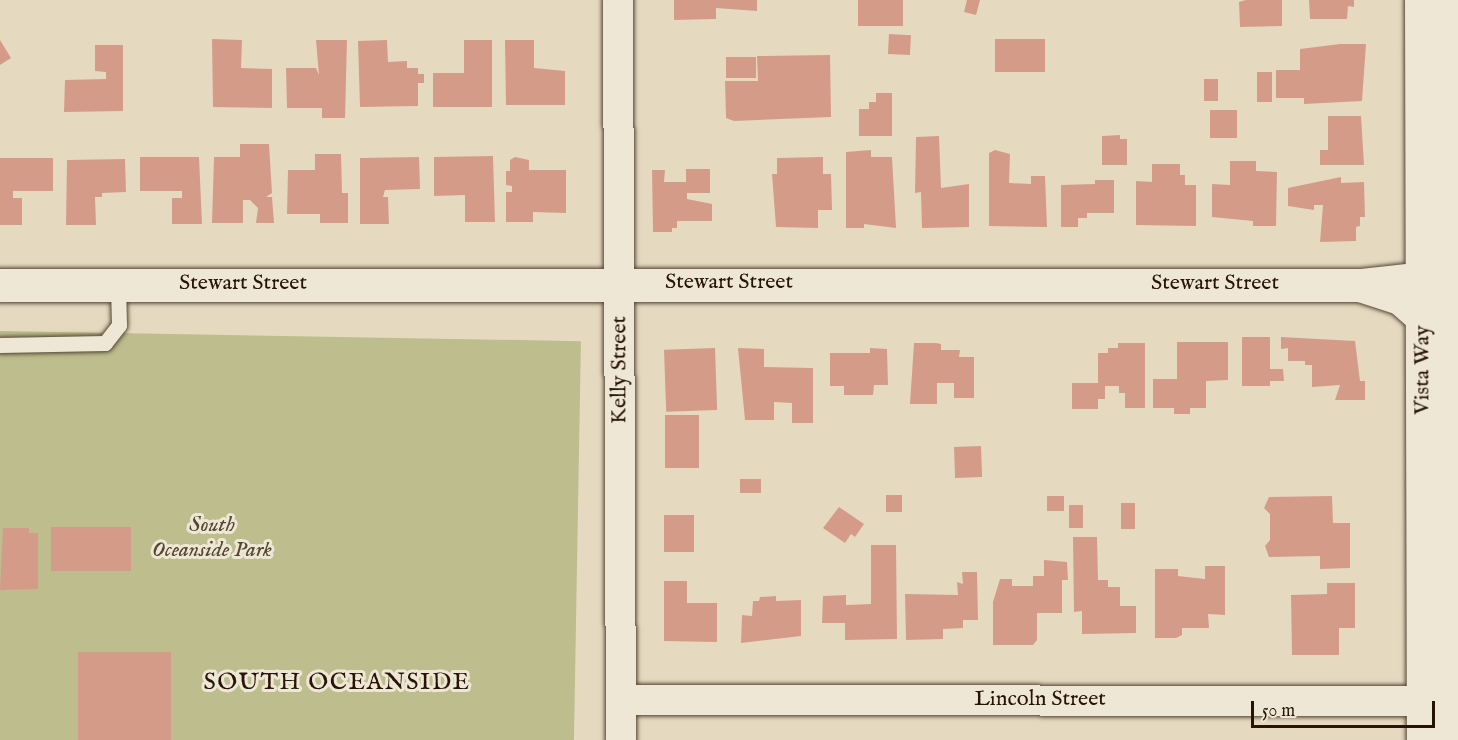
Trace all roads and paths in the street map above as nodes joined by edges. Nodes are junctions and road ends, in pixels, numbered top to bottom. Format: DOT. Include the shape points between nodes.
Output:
graph roads {
  1 [pos="618,0"];
  2 [pos="1421,0"];
  3 [pos="1452,0"];
  4 [pos="1445,278"];
  5 [pos="619,283"];
  6 [pos="0,285"];
  7 [pos="118,285"];
  8 [pos="1360,285"];
  9 [pos="1423,318"];
  10 [pos="0,345"];
  11 [pos="621,700"];
  12 [pos="1445,701"];
  13 [pos="621,740"];
  14 [pos="1423,740"];
  15 [pos="1455,740"];
  1 -- 5 [label="street, Kelly Street"];
  2 -- 4 [label="main road, Vista Way"];
  3 -- 4 [label="main road, Vista Way"];
  4 -- 8 [label="main road, Stewart Street"];
  4 -- 9 [label="main road, Vista Way"];
  4 -- 12 [label="main road, Vista Way"];
  5 -- 7 [label="main road, Stewart Street"];
  5 -- 8 [label="main road, Stewart Street"];
  5 -- 11 [label="street, Kelly Street"];
  6 -- 7 [label="main road, Stewart Street"];
  7 -- 10 [label="lane" via="118,326 105,343"];
  8 -- 9 [label="main road" via="1400,298"];
  9 -- 12 [label="main road, Vista Way"];
  11 -- 12 [label="street, Lincoln Street"];
  11 -- 13 [label="street, Kelly Street"];
  12 -- 14 [label="main road, Vista Way"];
  12 -- 15 [label="main road, Vista Way"];
}
